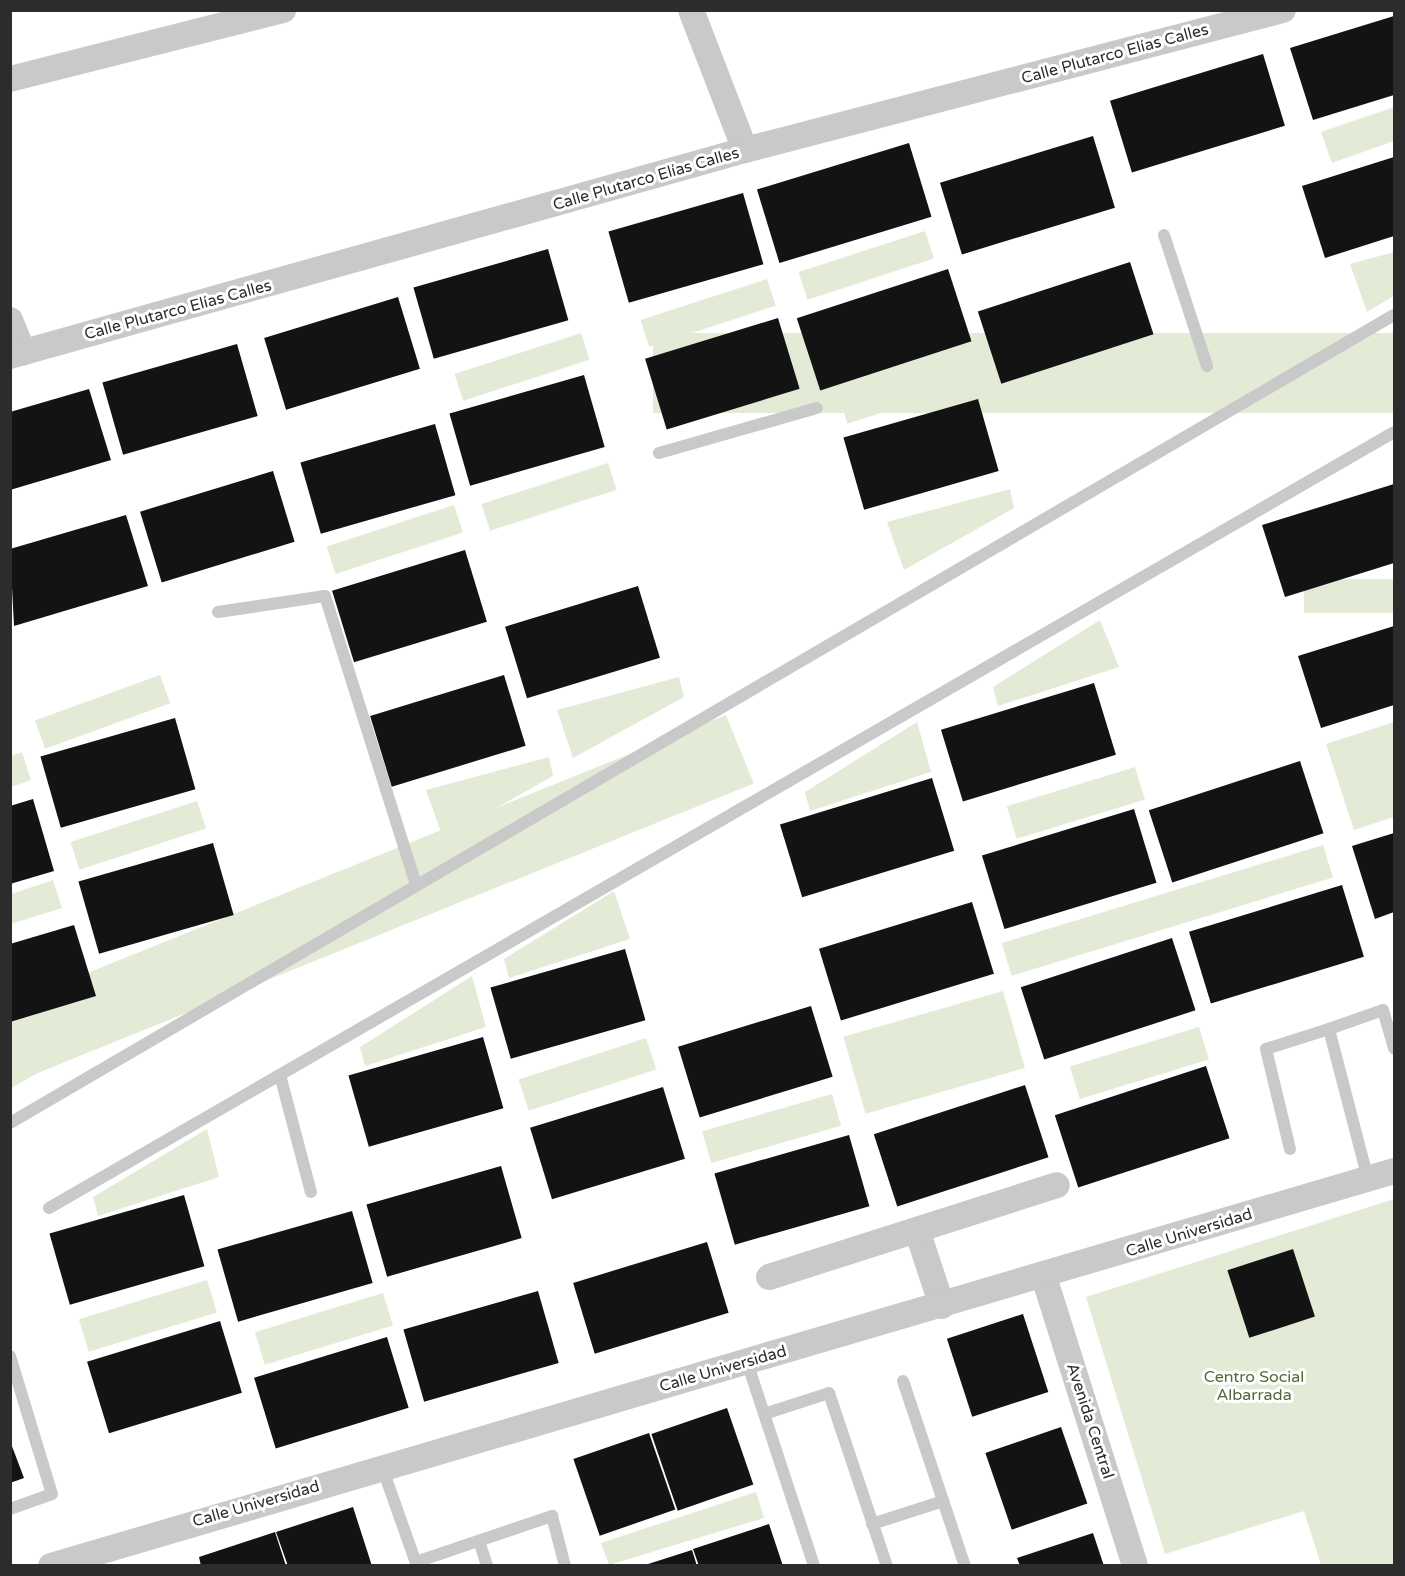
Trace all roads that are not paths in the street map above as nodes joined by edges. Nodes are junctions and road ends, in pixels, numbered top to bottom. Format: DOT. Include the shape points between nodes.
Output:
graph roads {
  1 [pos="283,10"];
  2 [pos="691,10"];
  3 [pos="1283,10"];
  4 [pos="10,79"];
  5 [pos="745,150"];
  6 [pos="1164,235"];
  7 [pos="1395,315"];
  8 [pos="10,320"];
  9 [pos="17,354"];
  10 [pos="1207,366"];
  11 [pos="818,408"];
  12 [pos="1395,432"];
  13 [pos="659,453"];
  14 [pos="218,612"];
  15 [pos="416,884"];
  16 [pos="1329,1029"];
  17 [pos="1395,1048"];
  18 [pos="280,1075"];
  19 [pos="10,1123"];
  20 [pos="1290,1149"];
  21 [pos="1395,1171"];
  22 [pos="1368,1179"];
  23 [pos="1056,1185"];
  24 [pos="311,1192"];
  25 [pos="49,1208"];
  26 [pos="917,1230"];
  27 [pos="769,1277"];
  28 [pos="1044,1277"];
  29 [pos="942,1306"];
  30 [pos="10,1356"];
  31 [pos="747,1362"];
  32 [pos="903,1381"];
  33 [pos="764,1414"];
  34 [pos="382,1467"];
  35 [pos="943,1501"];
  36 [pos="10,1509"];
  37 [pos="873,1524"];
  38 [pos="479,1541"];
  39 [pos="416,1564"];
  40 [pos="51,1566"];
  41 [pos="487,1566"];
  42 [pos="565,1566"];
  43 [pos="814,1566"];
  44 [pos="887,1566"];
  45 [pos="965,1566"];
  46 [pos="1136,1566"];
  1 -- 4 [label="street"];
  2 -- 5 [label="street"];
  3 -- 5 [label="street, Calle Plutarco Elías Calles"];
  5 -- 9 [label="street, Calle Plutarco Elías Calles"];
  6 -- 10 [label="lane"];
  7 -- 15 [label="lane"];
  8 -- 9 [label="street"];
  11 -- 13 [label="lane"];
  12 -- 18 [label="lane"];
  14 -- 15 [label="lane" via="326,596"];
  15 -- 19 [label="lane"];
  16 -- 17 [label="lane" via="1383,1010"];
  16 -- 20 [label="lane" via="1266,1049"];
  16 -- 22 [label="lane"];
  18 -- 24 [label="lane"];
  18 -- 25 [label="lane"];
  21 -- 22 [label="street, Calle Universidad"];
  22 -- 28 [label="street, Calle Universidad"];
  23 -- 26 [label="street"];
  26 -- 27 [label="street"];
  26 -- 29 [label="street"];
  28 -- 29 [label="street, Calle Universidad"];
  28 -- 46 [label="street, Avenida Central"];
  29 -- 31 [label="street, Calle Universidad"];
  30 -- 36 [label="lane" via="52,1494"];
  31 -- 33 [label="lane"];
  31 -- 34 [label="street, Calle Universidad"];
  32 -- 35 [label="lane"];
  33 -- 37 [label="lane" via="829,1393"];
  33 -- 43 [label="lane"];
  34 -- 39 [label="lane"];
  34 -- 40 [label="street, Calle Universidad"];
  35 -- 37 [label="lane"];
  35 -- 45 [label="lane"];
  37 -- 44 [label="lane"];
  38 -- 39 [label="lane"];
  38 -- 41 [label="lane"];
  38 -- 42 [label="lane" via="552,1516"];
}
